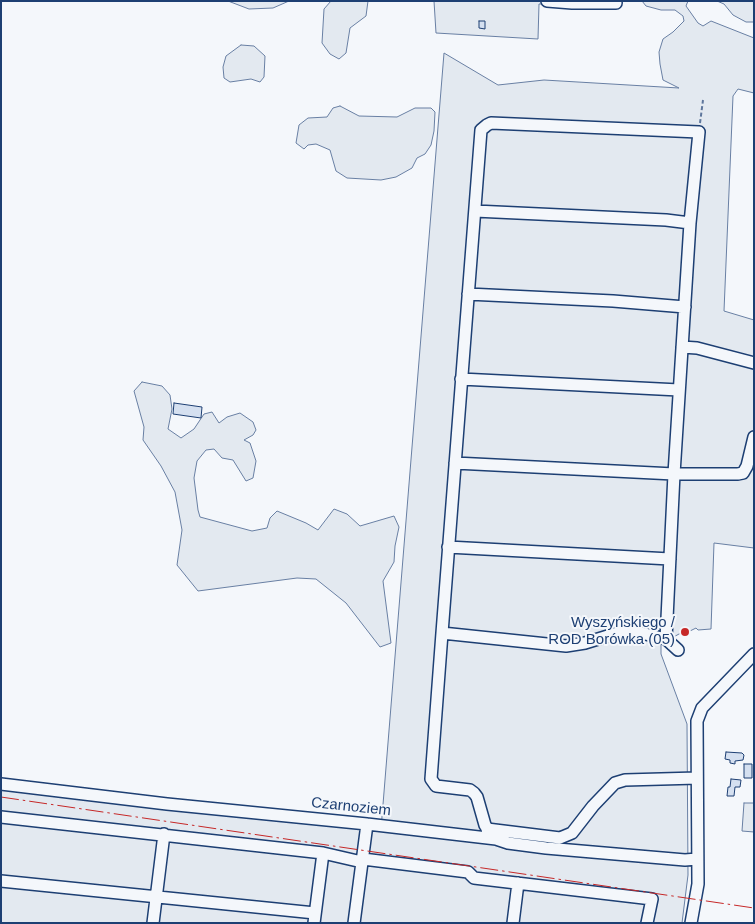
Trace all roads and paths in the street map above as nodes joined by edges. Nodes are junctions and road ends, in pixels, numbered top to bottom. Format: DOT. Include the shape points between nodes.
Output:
graph roads {
  1 [pos="547,1"];
  2 [pos="616,3"];
  3 [pos="703,100"];
  4 [pos="699,132"];
  5 [pos="475,211"];
  6 [pos="690,223"];
  7 [pos="468,294"];
  8 [pos="685,307"];
  9 [pos="682,347"];
  10 [pos="754,363"];
  11 [pos="461,379"];
  12 [pos="679,390"];
  13 [pos="754,437"];
  14 [pos="454,463"];
  15 [pos="674,474"];
  16 [pos="448,547"];
  17 [pos="670,559"];
  18 [pos="442,633"];
  19 [pos="666,639"];
  20 [pos="678,650"];
  21 [pos="754,654"];
  22 [pos="697,778"];
  23 [pos="1,784"];
  24 [pos="1,817"];
  25 [pos="367,824"];
  26 [pos="487,829"];
  27 [pos="164,834"];
  28 [pos="496,839"];
  29 [pos="323,853"];
  30 [pos="697,859"];
  31 [pos="362,861"];
  32 [pos="1,881"];
  33 [pos="518,883"];
  34 [pos="156,897"];
  35 [pos="314,918"];
  36 [pos="153,923"];
  37 [pos="354,923"];
  38 [pos="513,923"];
  39 [pos="647,923"];
  40 [pos="691,923"];
  1 -- 2 [label="street"];
  3 -- 4 [label="path"];
  4 -- 5 [label="street" via="491,123 482,130"];
  4 -- 6 [label="street"];
  5 -- 6 [label="street"];
  5 -- 7 [label="street"];
  6 -- 8 [label="street"];
  7 -- 8 [label="street"];
  7 -- 11 [label="street"];
  8 -- 9 [label="street"];
  9 -- 10 [label="street"];
  9 -- 12 [label="street"];
  11 -- 12 [label="street"];
  11 -- 14 [label="street"];
  12 -- 15 [label="street"];
  13 -- 15 [label="street" via="748,466 743,473"];
  14 -- 15 [label="street"];
  14 -- 16 [label="street"];
  15 -- 17 [label="street"];
  16 -- 17 [label="street"];
  16 -- 18 [label="street"];
  17 -- 19 [label="street"];
  18 -- 19 [label="street" via="566,646 622,632"];
  18 -- 26 [label="street" via="431,779 436,786 474,793"];
  19 -- 20 [label="street"];
  21 -- 22 [label="street" via="702,708 697,721"];
  22 -- 26 [label="street" via="615,783 572,833 560,838"];
  22 -- 30 [label="street"];
  23 -- 25 [label="street, Czarnoziem"];
  24 -- 27 [label="street"];
  25 -- 28 [label="street, Czarnoziem"];
  25 -- 31 [label="street"];
  26 -- 28 [label="street"];
  27 -- 29 [label="street"];
  27 -- 34 [label="street"];
  28 -- 30 [label="street, Czarnoziem" via="546,848"];
  29 -- 31 [label="street"];
  29 -- 35 [label="street"];
  30 -- 40 [label="street" via="698,884"];
  31 -- 33 [label="street" via="468,872 474,878"];
  31 -- 37 [label="street"];
  32 -- 34 [label="street"];
  33 -- 38 [label="street"];
  33 -- 39 [label="street" via="652,899"];
  34 -- 35 [label="street"];
  34 -- 36 [label="street"];
}
